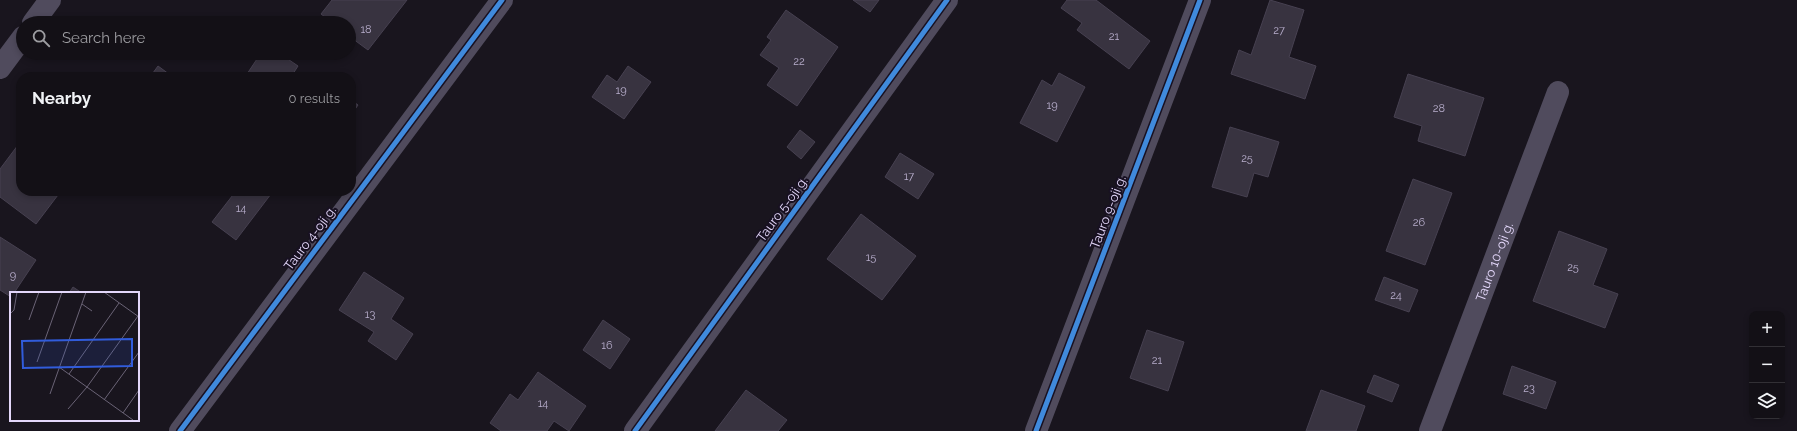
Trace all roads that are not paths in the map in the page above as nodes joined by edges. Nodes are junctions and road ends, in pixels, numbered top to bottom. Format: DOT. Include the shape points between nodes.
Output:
graph roads {
  1 [pos="50,0"];
  2 [pos="502,0"];
  3 [pos="947,0"];
  4 [pos="1200,0"];
  5 [pos="38,16"];
  6 [pos="16,46"];
  7 [pos="0,68"];
  8 [pos="1558,92"];
  9 [pos="356,195"];
  10 [pos="356,196"];
  11 [pos="180,431"];
  12 [pos="635,431"];
  13 [pos="1036,431"];
  14 [pos="1430,431"];
  1 -- 5 [label="street"];
  2 -- 9 [label="street, Tauro 4-oji g."];
  3 -- 12 [label="street, Tauro 5-oji g."];
  4 -- 13 [label="street, Tauro 9-oji g."];
  6 -- 7 [label="street"];
  8 -- 14 [label="street, Tauro 10-oji g."];
  10 -- 11 [label="street, Tauro 4-oji g."];
}
